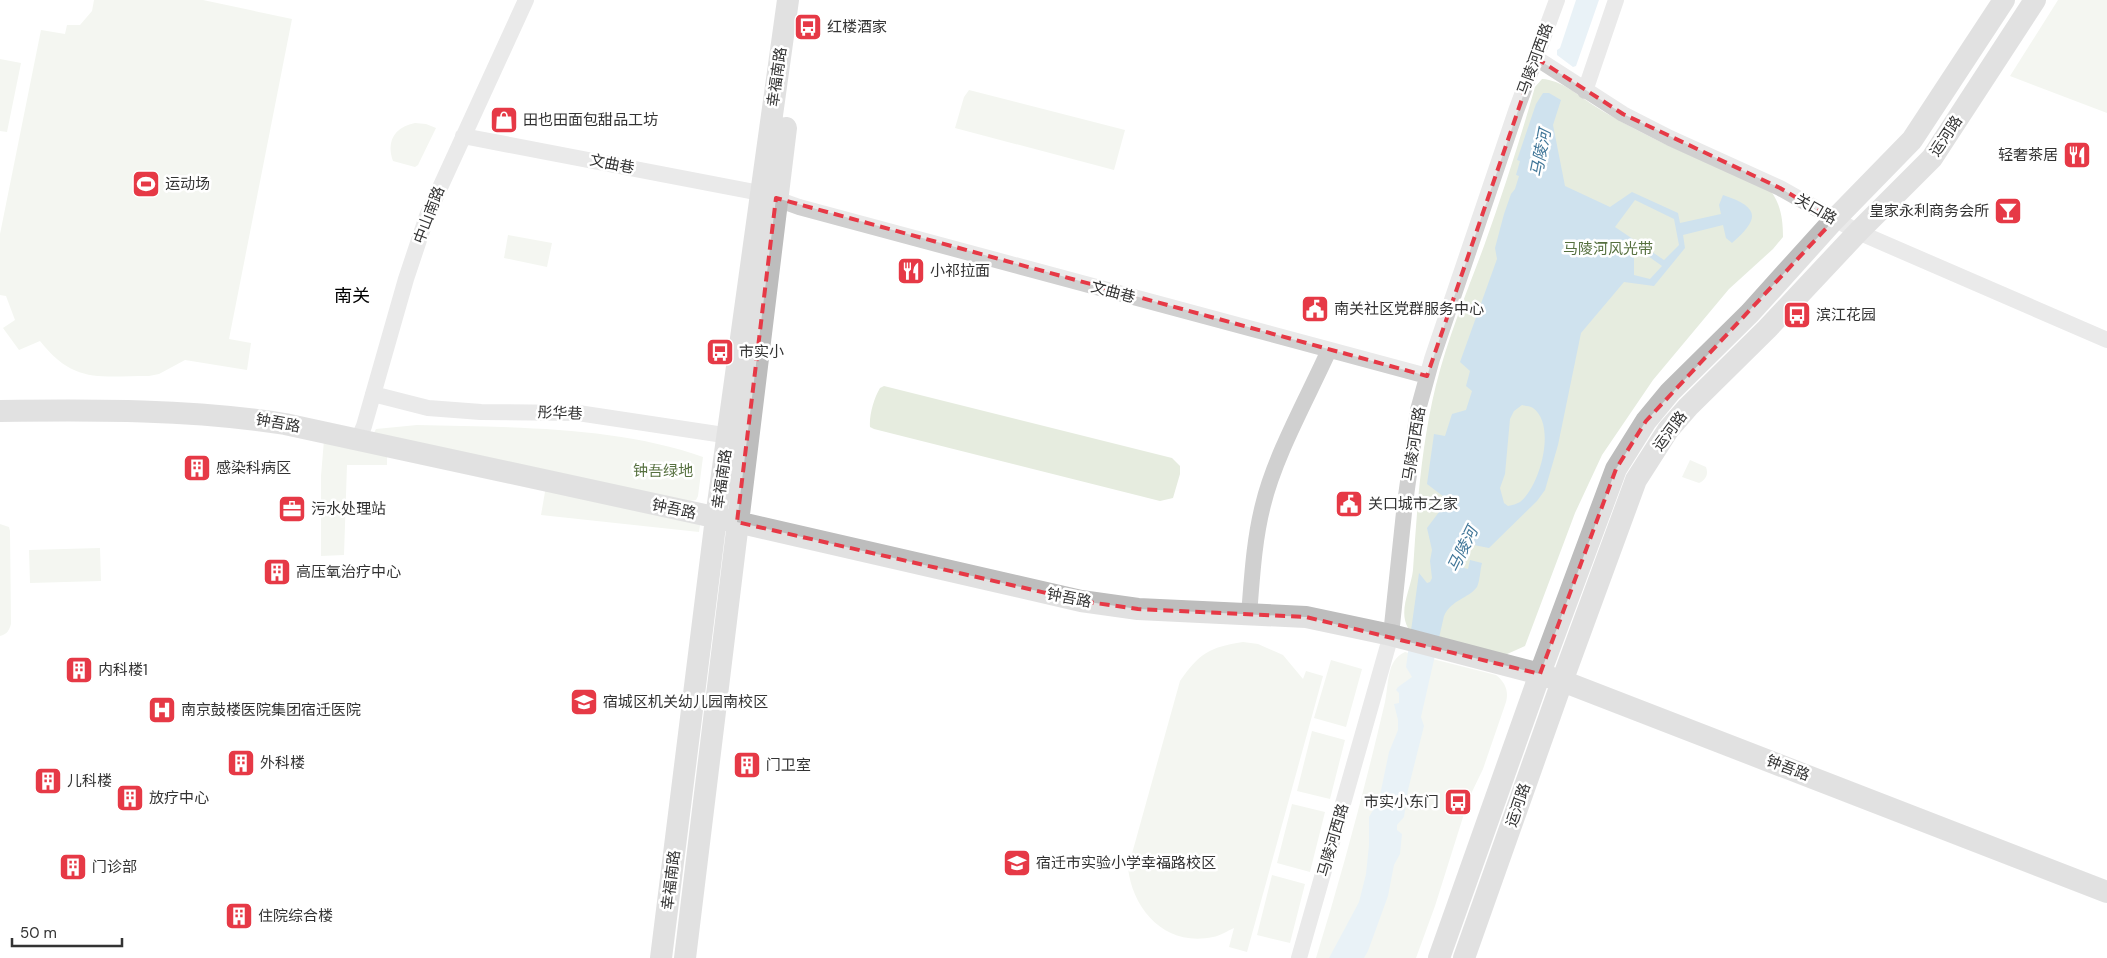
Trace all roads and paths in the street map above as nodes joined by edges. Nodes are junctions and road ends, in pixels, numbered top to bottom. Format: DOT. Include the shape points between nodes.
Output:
graph roads {
  1 [pos="526,0"];
  2 [pos="788,0"];
  3 [pos="804,0"];
  4 [pos="1557,0"];
  5 [pos="1616,0"];
  6 [pos="2004,0"];
  7 [pos="2035,0"];
  8 [pos="1536,58"];
  9 [pos="1585,91"];
  10 [pos="463,136"];
  11 [pos="768,195"];
  12 [pos="1834,220"];
  13 [pos="1858,232"];
  14 [pos="2107,340"];
  15 [pos="1329,350"];
  16 [pos="1427,376"];
  17 [pos="373,394"];
  18 [pos="0,411"];
  19 [pos="737,437"];
  20 [pos="358,440"];
  21 [pos="726,520"];
  22 [pos="1249,615"];
  23 [pos="1398,637"];
  24 [pos="1540,674"];
  25 [pos="1562,680"];
  26 [pos="2107,892"];
  27 [pos="661,958"];
  28 [pos="685,958"];
  29 [pos="1299,958"];
  30 [pos="1439,958"];
  31 [pos="1464,958"];
  1 -- 10 [label="street, 中山南路"];
  2 -- 11 [label="street, 幸福南路"];
  3 -- 11 [label="street, 幸福南路"];
  4 -- 8 [label="street, 马陵河西路"];
  5 -- 9 [label="street"];
  6 -- 12 [label="street, 运河路" via="1912,140"];
  7 -- 13 [label="street, 运河路" via="1932,158"];
  8 -- 9 [label="street, 关口路"];
  8 -- 16 [label="street, 马陵河西路"];
  9 -- 12 [label="street, 关口路" via="1645,126 1780,188"];
  10 -- 11 [label="street, 文曲巷"];
  10 -- 17 [label="street, 中山南路" via="427,216"];
  11 -- 15 [label="street, 文曲巷" via="799,207"];
  11 -- 19 [label="street, 幸福南路"];
  12 -- 13 [label="street, 关口路"];
  12 -- 24 [label="street, 运河路" via="1646,421 1616,469"];
  13 -- 14 [label="street, 关口路"];
  13 -- 25 [label="street, 运河路" via="1668,430 1636,480"];
  15 -- 16 [label="street, 文曲巷"];
  15 -- 22 [label="street" via="1277,464 1263,505"];
  16 -- 23 [label="street, 马陵河西路" via="1418,410 1405,503"];
  17 -- 19 [label="street, 彤华巷" via="435,409 578,413"];
  17 -- 20 [label="street, 中山南路"];
  18 -- 20 [label="street, 钟吾路" via="108,410 236,416"];
  19 -- 21 [label="street, 幸福南路"];
  20 -- 21 [label="street, 钟吾路"];
  21 -- 22 [label="street, 钟吾路" via="1081,602 1138,609"];
  21 -- 27 [label="street, 幸福南路"];
  21 -- 28 [label="street, 幸福南路"];
  22 -- 23 [label="street, 钟吾路" via="1306,617"];
  23 -- 24 [label="street, 钟吾路"];
  23 -- 29 [label="street, 马陵河西路"];
  24 -- 25 [label="street, 钟吾路"];
  24 -- 30 [label="street, 运河路"];
  25 -- 26 [label="street, 钟吾路"];
  25 -- 31 [label="street, 运河路"];
}
